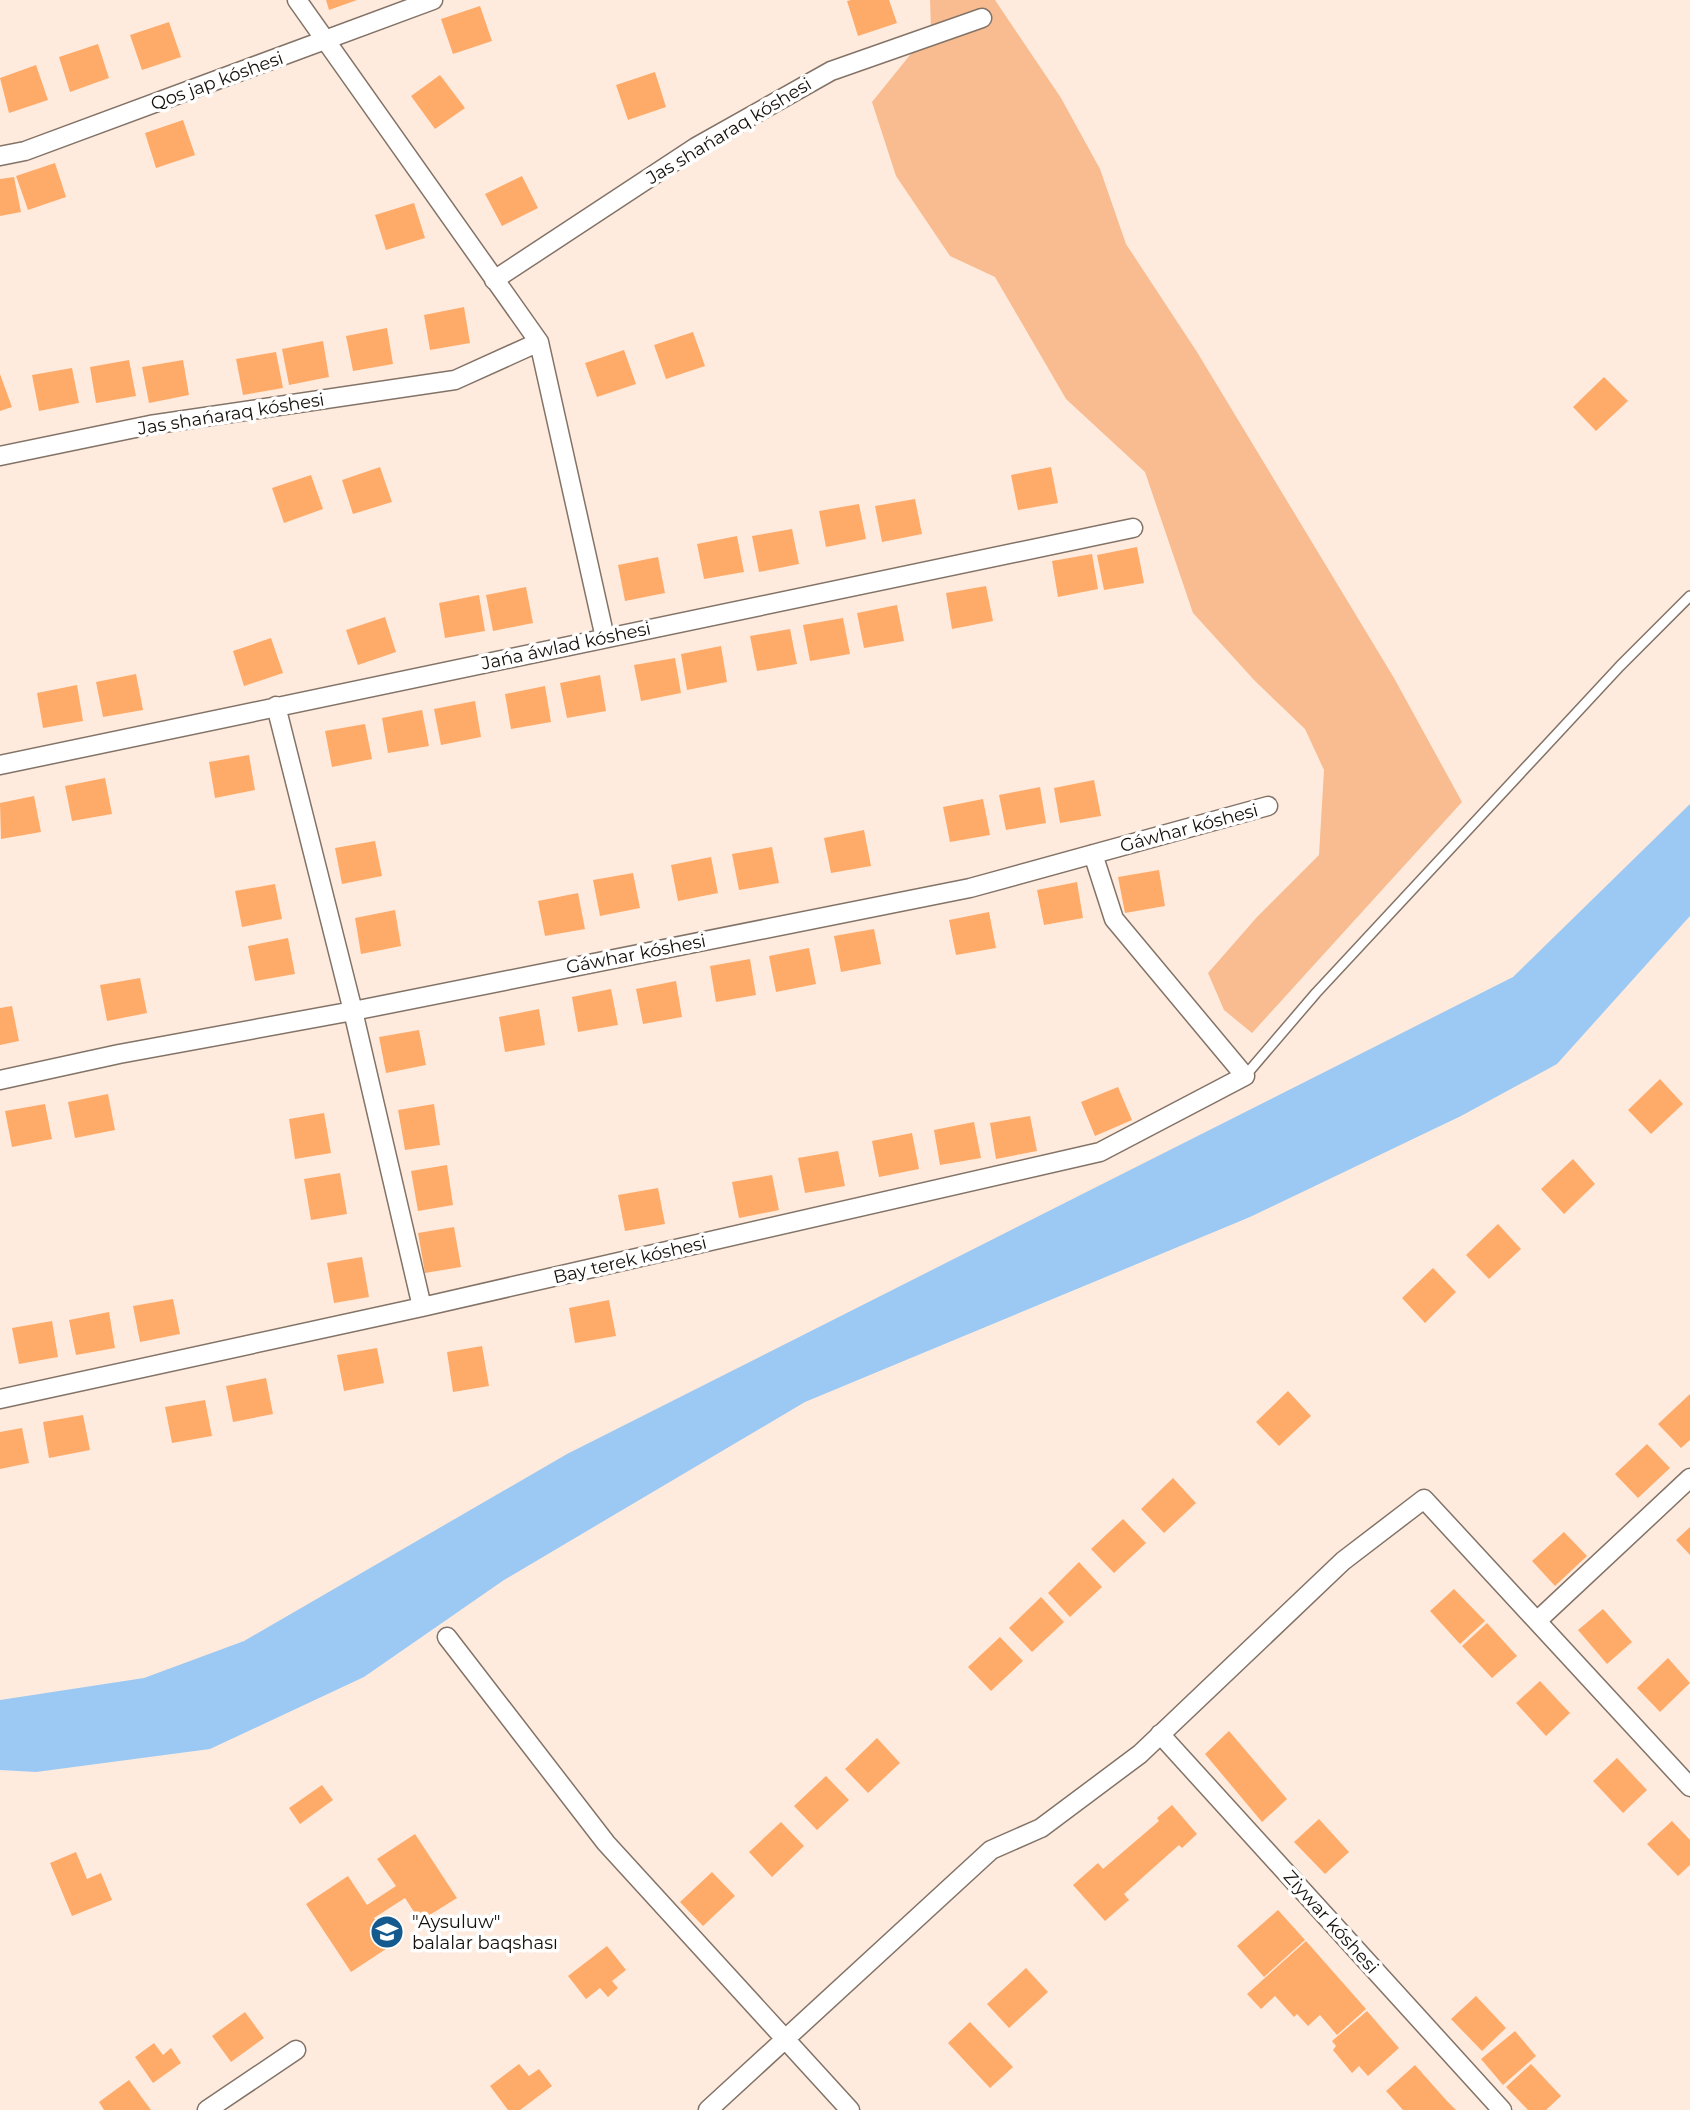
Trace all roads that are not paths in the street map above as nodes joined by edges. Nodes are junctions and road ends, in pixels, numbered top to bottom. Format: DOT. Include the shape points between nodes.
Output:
graph roads {
  1 [pos="297,0"];
  2 [pos="433,0"];
  3 [pos="982,18"];
  4 [pos="326,41"];
  5 [pos="0,156"];
  6 [pos="495,280"];
  7 [pos="539,342"];
  8 [pos="0,456"];
  9 [pos="1133,528"];
  10 [pos="1690,596"];
  11 [pos="606,638"];
  12 [pos="276,706"];
  13 [pos="0,765"];
  14 [pos="1268,806"];
  15 [pos="1093,854"];
  16 [pos="354,1011"];
  17 [pos="1245,1076"];
  18 [pos="0,1080"];
  19 [pos="422,1307"];
  20 [pos="0,1399"];
  21 [pos="1690,1478"];
  22 [pos="1537,1620"];
  23 [pos="447,1637"];
  24 [pos="1160,1734"];
  25 [pos="1690,1787"];
  26 [pos="787,2040"];
  27 [pos="296,2050"];
  28 [pos="207,2110"];
  29 [pos="708,2110"];
  30 [pos="850,2110"];
  31 [pos="1502,2110"];
  1 -- 4 [label="street"];
  2 -- 4 [label="street, Qos jap kóshesi"];
  3 -- 6 [label="street, Jas shańaraq kóshesi" via="831,71 696,147"];
  4 -- 5 [label="street, Qos jap kóshesi" via="25,151"];
  4 -- 6 [label="street"];
  6 -- 7 [label="street"];
  7 -- 8 [label="street, Jas shańaraq kóshesi" via="455,380 150,425"];
  7 -- 11 [label="street"];
  9 -- 11 [label="street, Jańa áwlad kóshesi"];
  10 -- 17 [label="lane" via="1316,993"];
  11 -- 12 [label="street, Jańa áwlad kóshesi"];
  12 -- 13 [label="street, Jańa áwlad kóshesi"];
  12 -- 16 [label="street"];
  14 -- 15 [label="street, Gáwhar kóshesi"];
  15 -- 16 [label="street, Gáwhar kóshesi" via="970,888"];
  15 -- 17 [label="street" via="1114,919"];
  16 -- 18 [label="street, Gáwhar kóshesi"];
  16 -- 19 [label="street"];
  17 -- 19 [label="street, Bay terek kóshesi" via="1100,1152"];
  19 -- 20 [label="street, Bay terek kóshesi"];
  21 -- 22 [label="street"];
  22 -- 24 [label="street" via="1424,1499 1343,1561"];
  22 -- 25 [label="street"];
  23 -- 26 [label="street" via="606,1843"];
  24 -- 26 [label="street" via="1041,1828 991,1850"];
  24 -- 31 [label="street, Ziywar kóshesi"];
  26 -- 29 [label="street"];
  26 -- 30 [label="street"];
  27 -- 28 [label="street"];
}
